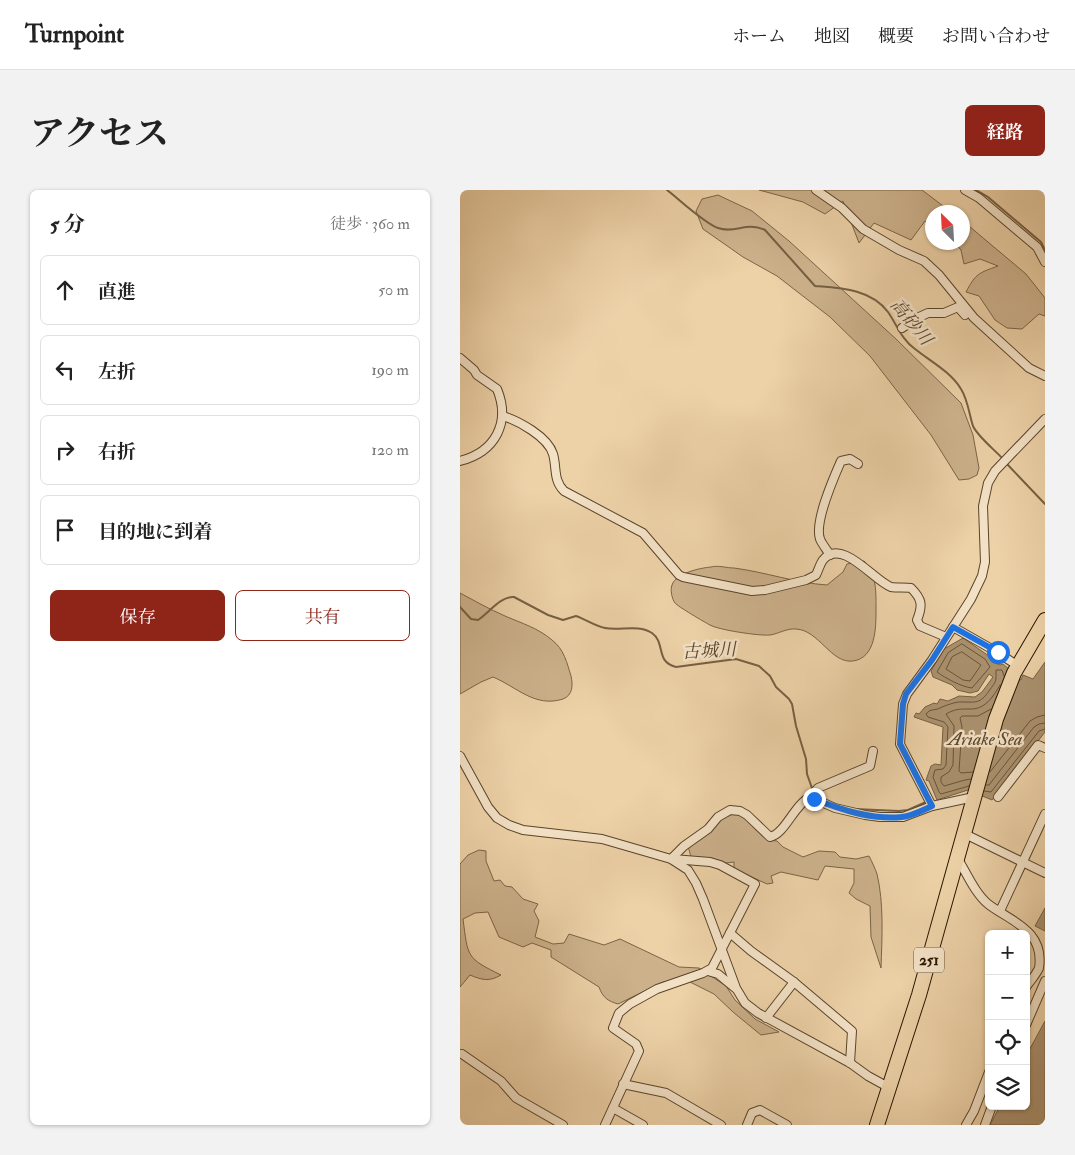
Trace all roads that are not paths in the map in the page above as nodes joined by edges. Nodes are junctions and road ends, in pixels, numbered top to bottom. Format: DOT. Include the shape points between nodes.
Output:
graph roads {
  1 [pos="816,190"];
  2 [pos="965,190"];
  3 [pos="1045,262"];
  4 [pos="974,318"];
  5 [pos="902,328"];
  6 [pos="460,358"];
  7 [pos="1045,376"];
  8 [pos="503,416"];
  9 [pos="1045,419"];
  10 [pos="460,460"];
  11 [pos="858,464"];
  12 [pos="830,555"];
  13 [pos="1045,620"];
  14 [pos="953,627"];
  15 [pos="946,637"];
  16 [pos="1016,670"];
  17 [pos="1045,748"];
  18 [pos="873,751"];
  19 [pos="460,756"];
  20 [pos="975,792"];
  21 [pos="812,794"];
  22 [pos="998,797"];
  23 [pos="930,803"];
  24 [pos="1045,814"];
  25 [pos="965,834"];
  26 [pos="671,859"];
  27 [pos="958,860"];
  28 [pos="1022,863"];
  29 [pos="1045,873"];
  30 [pos="1000,911"];
  31 [pos="730,933"];
  32 [pos="1042,937"];
  33 [pos="721,948"];
  34 [pos="708,971"];
  35 [pos="1030,981"];
  36 [pos="1045,981"];
  37 [pos="794,982"];
  38 [pos="736,988"];
  39 [pos="766,1018"];
  40 [pos="1028,1020"];
  41 [pos="462,1054"];
  42 [pos="850,1063"];
  43 [pos="985,1082"];
  44 [pos="623,1084"];
  45 [pos="888,1087"];
  46 [pos="613,1108"];
  47 [pos="990,1110"];
  48 [pos="563,1125"];
  49 [pos="605,1125"];
  50 [pos="642,1125"];
  51 [pos="721,1125"];
  52 [pos="747,1125"];
  53 [pos="787,1125"];
  54 [pos="877,1125"];
  55 [pos="966,1125"];
  56 [pos="984,1125"];
  1 -- 4 [label="street" via="842,208 863,229 924,261"];
  2 -- 3 [label="street" via="980,198 1037,247"];
  4 -- 5 [label="street" via="967,317 958,306 944,313 928,313"];
  4 -- 7 [label="street" via="1029,368"];
  6 -- 8 [label="street" via="477,376 497,389"];
  8 -- 10 [label="street" via="500,430 486,449"];
  8 -- 12 [label="street" via="517,420 550,446 557,482 564,491 632,526 679,574 687,578 765,590 816,575 823,560"];
  9 -- 14 [label="street" via="994,471 985,494 982,516 982,576"];
  11 -- 12 [label="street" via="850,458 842,461 826,496 819,538"];
  12 -- 15 [label="street" via="852,559 892,587 911,588 921,601 917,620 920,626"];
  13 -- 16 [label="highway, 251"];
  14 -- 15 [label="street"];
  14 -- 16 [label="street" via="998,652"];
  15 -- 23 [label="street" via="906,694 903,704 900,744"];
  16 -- 20 [label="highway, 251" via="996,720"];
  17 -- 22 [label="street" via="1038,745"];
  18 -- 21 [label="street" via="870,766"];
  19 -- 26 [label="street" via="488,807 509,825 524,830 602,839"];
  20 -- 23 [label="street"];
  20 -- 25 [label="highway, 251"];
  21 -- 23 [label="street" via="835,808 880,817 903,817"];
  21 -- 26 [label="street" via="775,836 767,836 747,815 730,810"];
  24 -- 28 [label="street"];
  25 -- 27 [label="highway, 251"];
  25 -- 28 [label="street"];
  26 -- 31 [label="street" via="710,862 755,884"];
  26 -- 33 [label="street" via="688,870 696,883"];
  27 -- 30 [label="street" via="979,894"];
  27 -- 45 [label="highway, 251" via="919,995"];
  28 -- 29 [label="street"];
  28 -- 30 [label="street"];
  30 -- 32 [label="street"];
  31 -- 33 [label="street"];
  31 -- 37 [label="street"];
  32 -- 35 [label="street" via="1043,955"];
  33 -- 34 [label="street"];
  33 -- 38 [label="street"];
  34 -- 38 [label="street" via="718,974"];
  34 -- 44 [label="street" via="657,989 619,1013 613,1028 636,1044 639,1051"];
  36 -- 40 [label="street"];
  37 -- 39 [label="street"];
  37 -- 42 [label="street" via="852,1031"];
  38 -- 39 [label="street" via="745,1002"];
  39 -- 42 [label="street"];
  41 -- 48 [label="street" via="501,1081 516,1098"];
  42 -- 45 [label="street"];
  43 -- 55 [label="street"];
  44 -- 46 [label="street"];
  44 -- 51 [label="street" via="666,1093"];
  45 -- 54 [label="highway, 251"];
  46 -- 49 [label="street"];
  46 -- 50 [label="street"];
  47 -- 56 [label="street"];
  52 -- 53 [label="street" via="752,1113 760,1110"];
}
